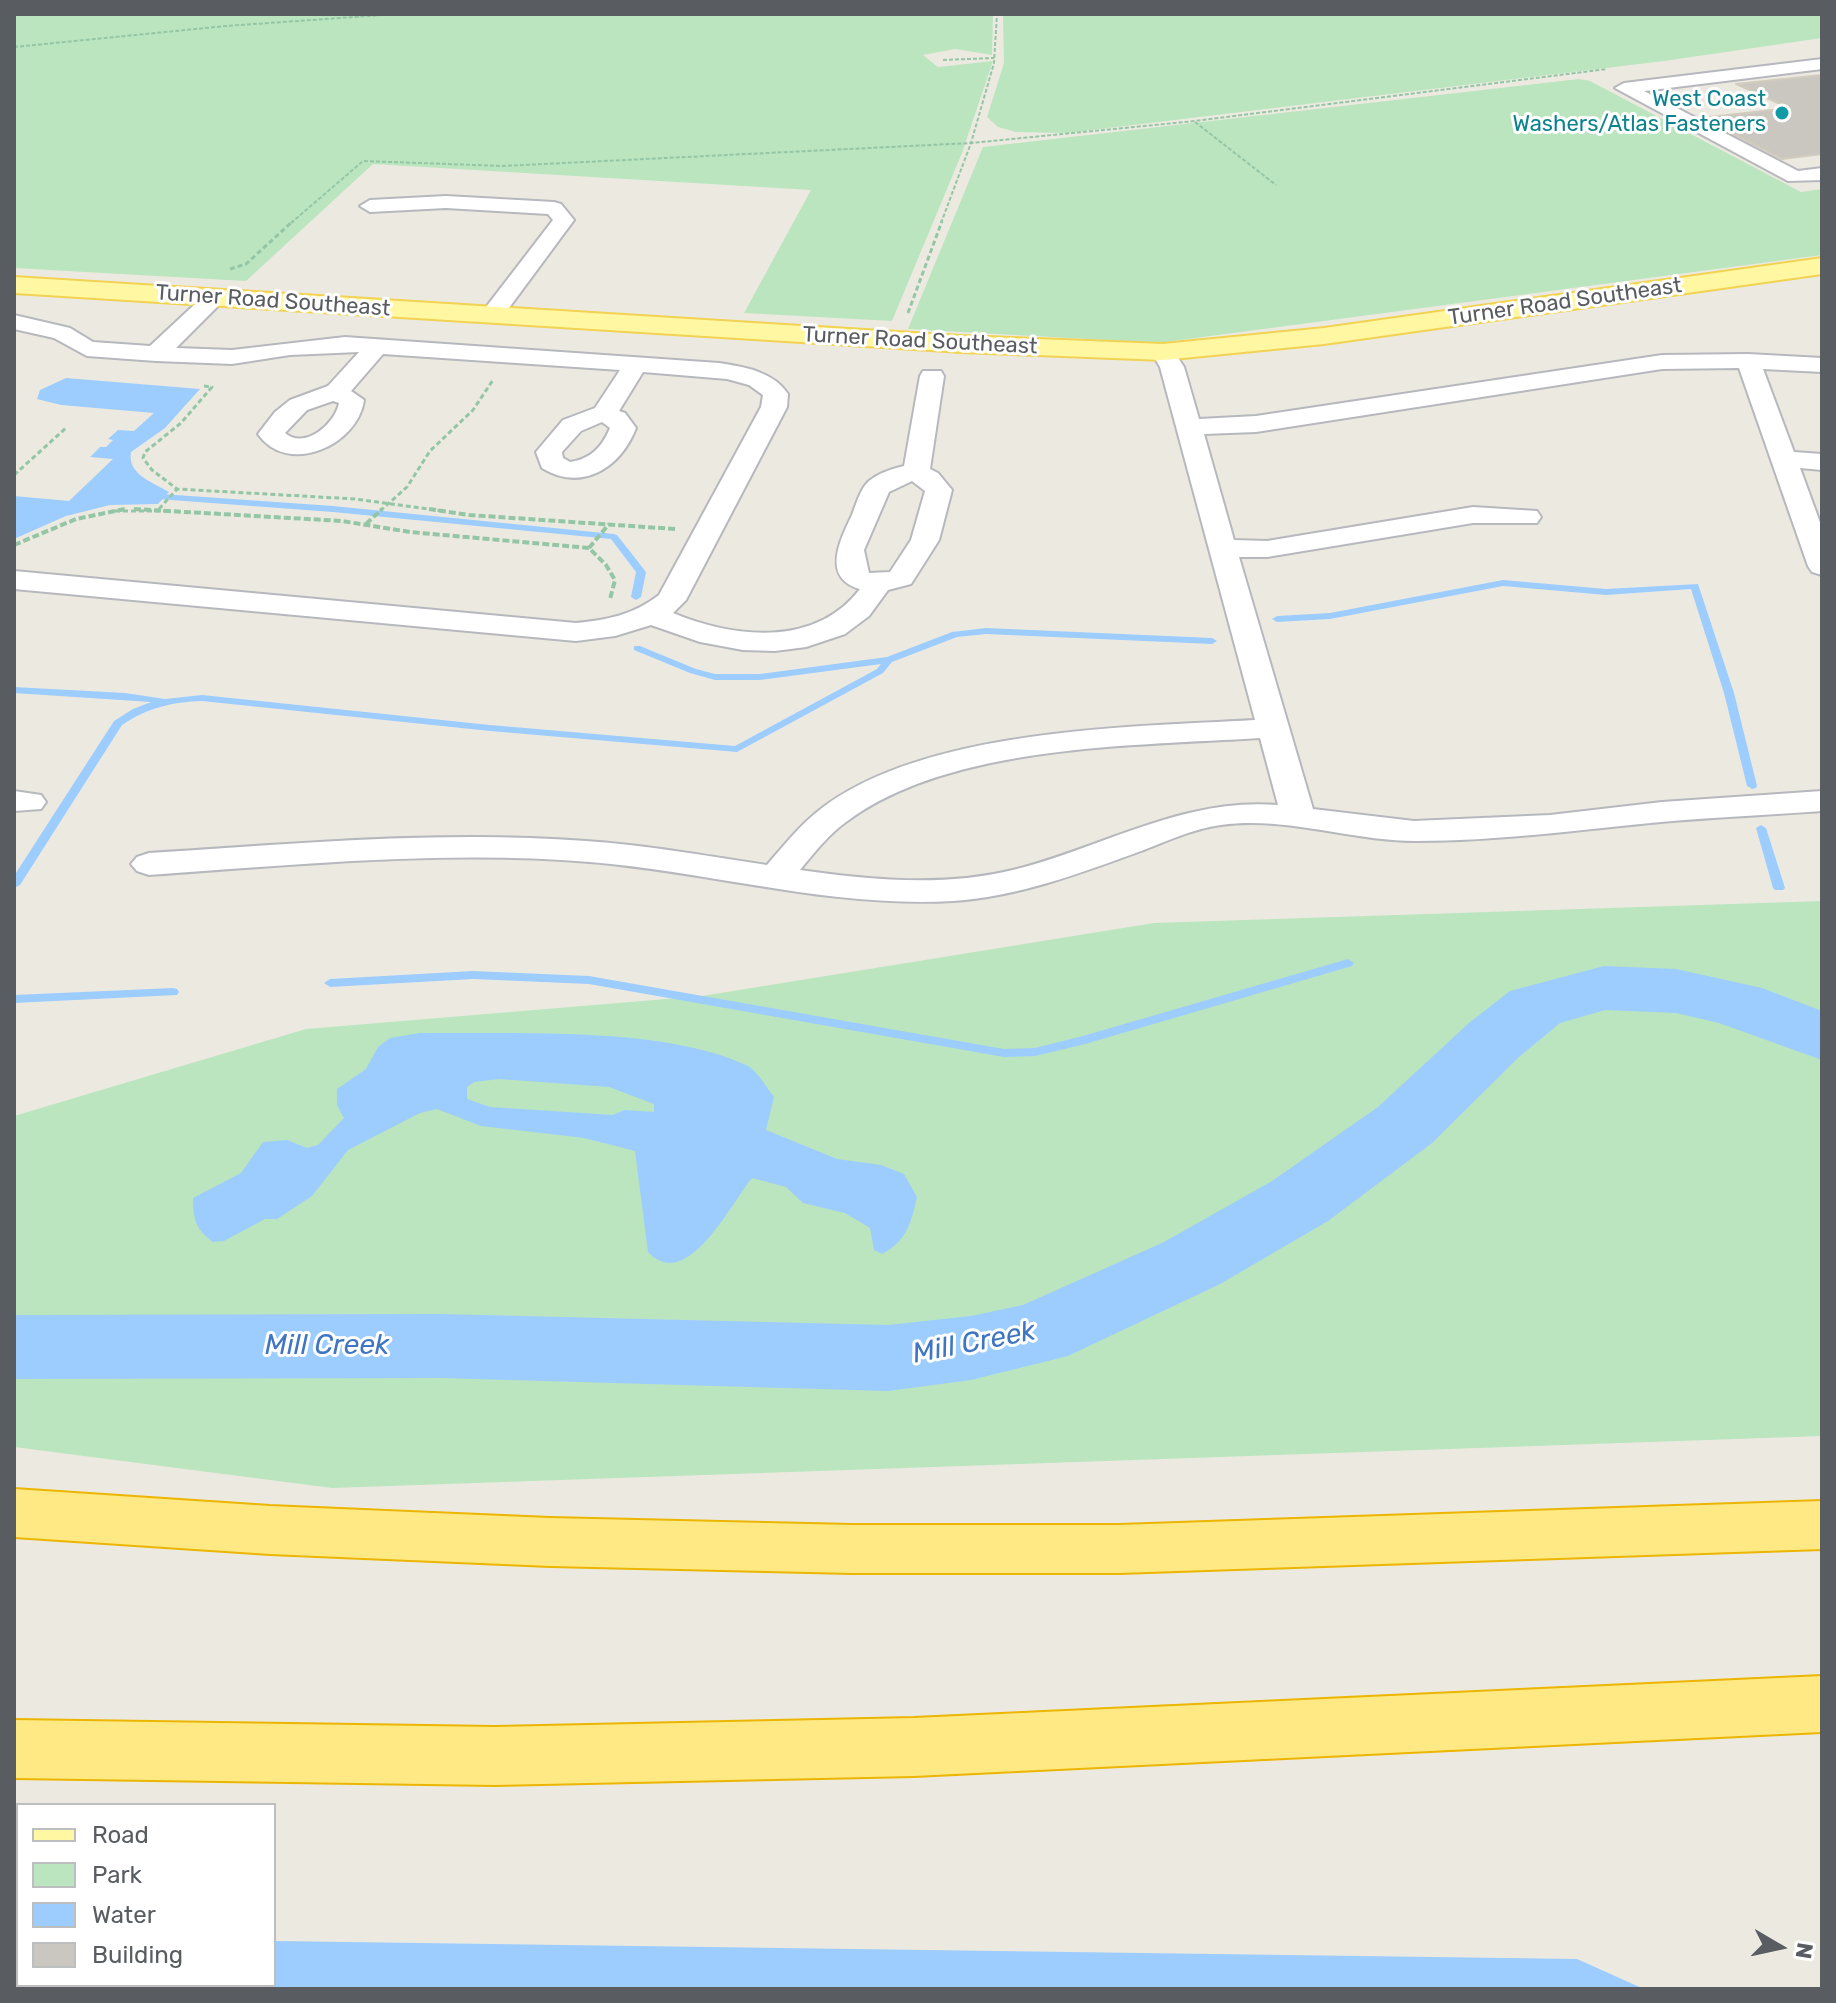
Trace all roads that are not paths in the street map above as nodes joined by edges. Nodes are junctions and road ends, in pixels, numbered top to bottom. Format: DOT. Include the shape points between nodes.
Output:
graph roads {
  1 [pos="1822,64"];
  2 [pos="1822,174"];
  3 [pos="370,206"];
  4 [pos="1822,266"];
  5 [pos="14,285"];
  6 [pos="216,297"];
  7 [pos="492,315"];
  8 [pos="14,322"];
  9 [pos="377,346"];
  10 [pos="1163,352"];
  11 [pos="156,354"];
  12 [pos="1748,361"];
  13 [pos="636,364"];
  14 [pos="1822,365"];
  15 [pos="932,376"];
  16 [pos="336,393"];
  17 [pos="604,414"];
  18 [pos="1188,427"];
  19 [pos="1783,459"];
  20 [pos="1822,462"];
  21 [pos="916,472"];
  22 [pos="1527,517"];
  23 [pos="1223,548"];
  24 [pos="1822,566"];
  25 [pos="14,580"];
  26 [pos="878,584"];
  27 [pos="653,615"];
  28 [pos="1273,728"];
  29 [pos="1822,801"];
  30 [pos="1298,817"];
  31 [pos="149,864"];
  32 [pos="776,877"];
  33 [pos="14,1513"];
  34 [pos="1822,1525"];
  35 [pos="1822,1704"];
  36 [pos="14,1749"];
  1 -- 2 [label="street" via="1624,88 1795,177"];
  3 -- 7 [label="street" via="446,202 554,208 564,220"];
  4 -- 10 [label="main road, Turner Road Southeast" via="1324,336"];
  5 -- 6 [label="main road, Turner Road Southeast"];
  6 -- 7 [label="main road, Turner Road Southeast"];
  6 -- 11 [label="street"];
  7 -- 10 [label="main road, Turner Road Southeast"];
  8 -- 11 [label="street" via="62,333 87,349"];
  9 -- 11 [label="street" via="316,345 208,358"];
  9 -- 13 [label="street"];
  9 -- 16 [label="street"];
  10 -- 18 [label="street"];
  12 -- 14 [label="street"];
  12 -- 18 [label="street" via="1662,362 1256,424"];
  12 -- 19 [label="street"];
  13 -- 17 [label="street"];
  13 -- 27 [label="street" via="743,374 766,383 776,394 774,407 671,600"];
  15 -- 21 [label="street"];
  16 -- 16 [label="street" via="352,400 353,412 344,425 327,439 281,456 271,434 278,423 308,399"];
  17 -- 17 [label="street" via="623,428 617,444 603,462 561,479 549,452 578,421"];
  18 -- 23 [label="street"];
  19 -- 20 [label="street"];
  19 -- 24 [label="street"];
  21 -- 26 [label="street" via="939,490 934,516 911,566 901,578"];
  21 -- 26 [label="street" via="877,488 850,550 853,575"];
  22 -- 23 [label="street" via="1473,515 1267,549"];
  23 -- 28 [label="street"];
  25 -- 27 [label="street" via="576,632"];
  26 -- 27 [label="street" via="853,618 821,635 779,641 738,642 680,628"];
  28 -- 30 [label="street"];
  28 -- 32 [label="street" via="1031,747 918,773 842,809 806,840"];
  29 -- 30 [label="street" via="1414,831"];
  30 -- 32 [label="street" via="1219,815 1062,868 955,890 857,889"];
  31 -- 32 [label="street" via="454,846 587,851"];
  33 -- 34 [label="highway" via="270,1530 852,1549 1119,1549"];
  35 -- 36 [label="highway" via="883,1747 495,1756"];
}
